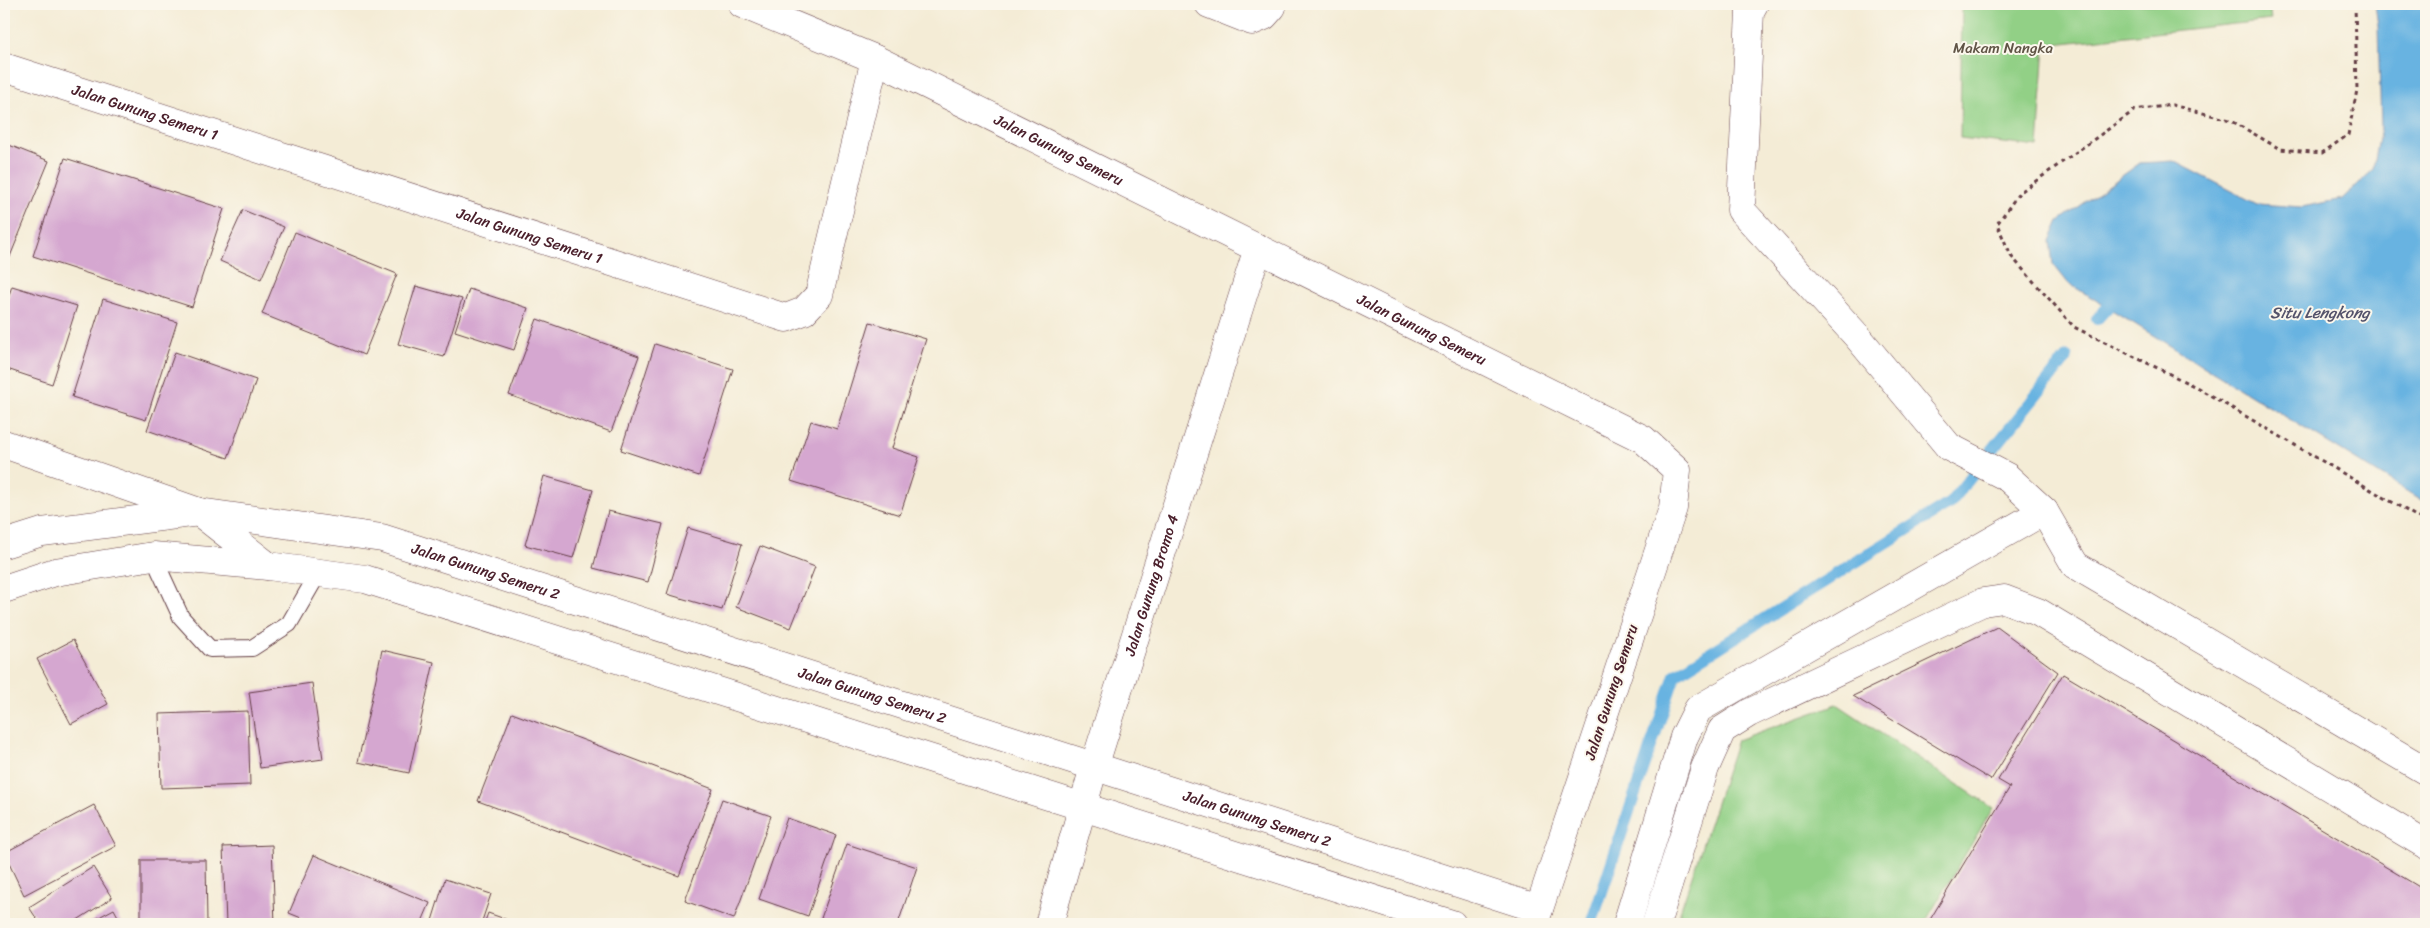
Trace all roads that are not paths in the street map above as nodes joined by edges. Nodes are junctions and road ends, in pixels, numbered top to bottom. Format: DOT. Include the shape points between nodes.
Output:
graph roads {
  1 [pos="742,4"];
  2 [pos="1209,4"];
  3 [pos="1272,4"];
  4 [pos="1752,7"];
  5 [pos="875,59"];
  6 [pos="4,68"];
  7 [pos="1258,248"];
  8 [pos="4,444"];
  9 [pos="2044,511"];
  10 [pos="199,512"];
  11 [pos="4,544"];
  12 [pos="153,556"];
  13 [pos="268,566"];
  14 [pos="319,572"];
  15 [pos="4,589"];
  16 [pos="1094,767"];
  17 [pos="2426,771"];
  18 [pos="1083,807"];
  19 [pos="2426,846"];
  20 [pos="1536,917"];
  21 [pos="1049,924"];
  22 [pos="1452,924"];
  23 [pos="1627,924"];
  24 [pos="1656,924"];
  1 -- 5 [label="street, Jalan Gunung Semeru"];
  2 -- 3 [label="street" via="1252,21 1264,16"];
  4 -- 9 [label="street" via="1741,210 1856,335 1949,447 2006,477"];
  5 -- 6 [label="street, Jalan Gunung Semeru 1" via="819,295 804,311 786,318"];
  5 -- 7 [label="street, Jalan Gunung Semeru"];
  7 -- 16 [label="street, Jalan Gunung Bromo 4"];
  7 -- 20 [label="street, Jalan Gunung Semeru" via="1643,438 1677,470 1673,508"];
  8 -- 10 [label="street, Jalan Gunung Semeru 2"];
  9 -- 17 [label="street" via="2075,565"];
  9 -- 23 [label="street" via="1698,709 1684,737"];
  10 -- 11 [label="street, Jalan Gunung Semeru 2" via="42,532"];
  10 -- 13 [label="street, Jalan Gunung Semeru 2"];
  10 -- 16 [label="street, Jalan Gunung Semeru 2" via="382,538"];
  12 -- 13 [label="street"];
  12 -- 14 [label="lane" via="180,617 210,649 252,648 289,624"];
  12 -- 15 [label="street" via="55,572"];
  13 -- 14 [label="street"];
  14 -- 18 [label="street" via="365,579"];
  16 -- 18 [label="street, Jalan Gunung Bromo 4"];
  16 -- 20 [label="street, Jalan Gunung Semeru 2"];
  18 -- 21 [label="street, Jalan Gunung Bromo 4"];
  18 -- 22 [label="street"];
  19 -- 24 [label="street" via="2038,612 2004,599 1982,602 1749,713 1722,730 1705,768"];
}
